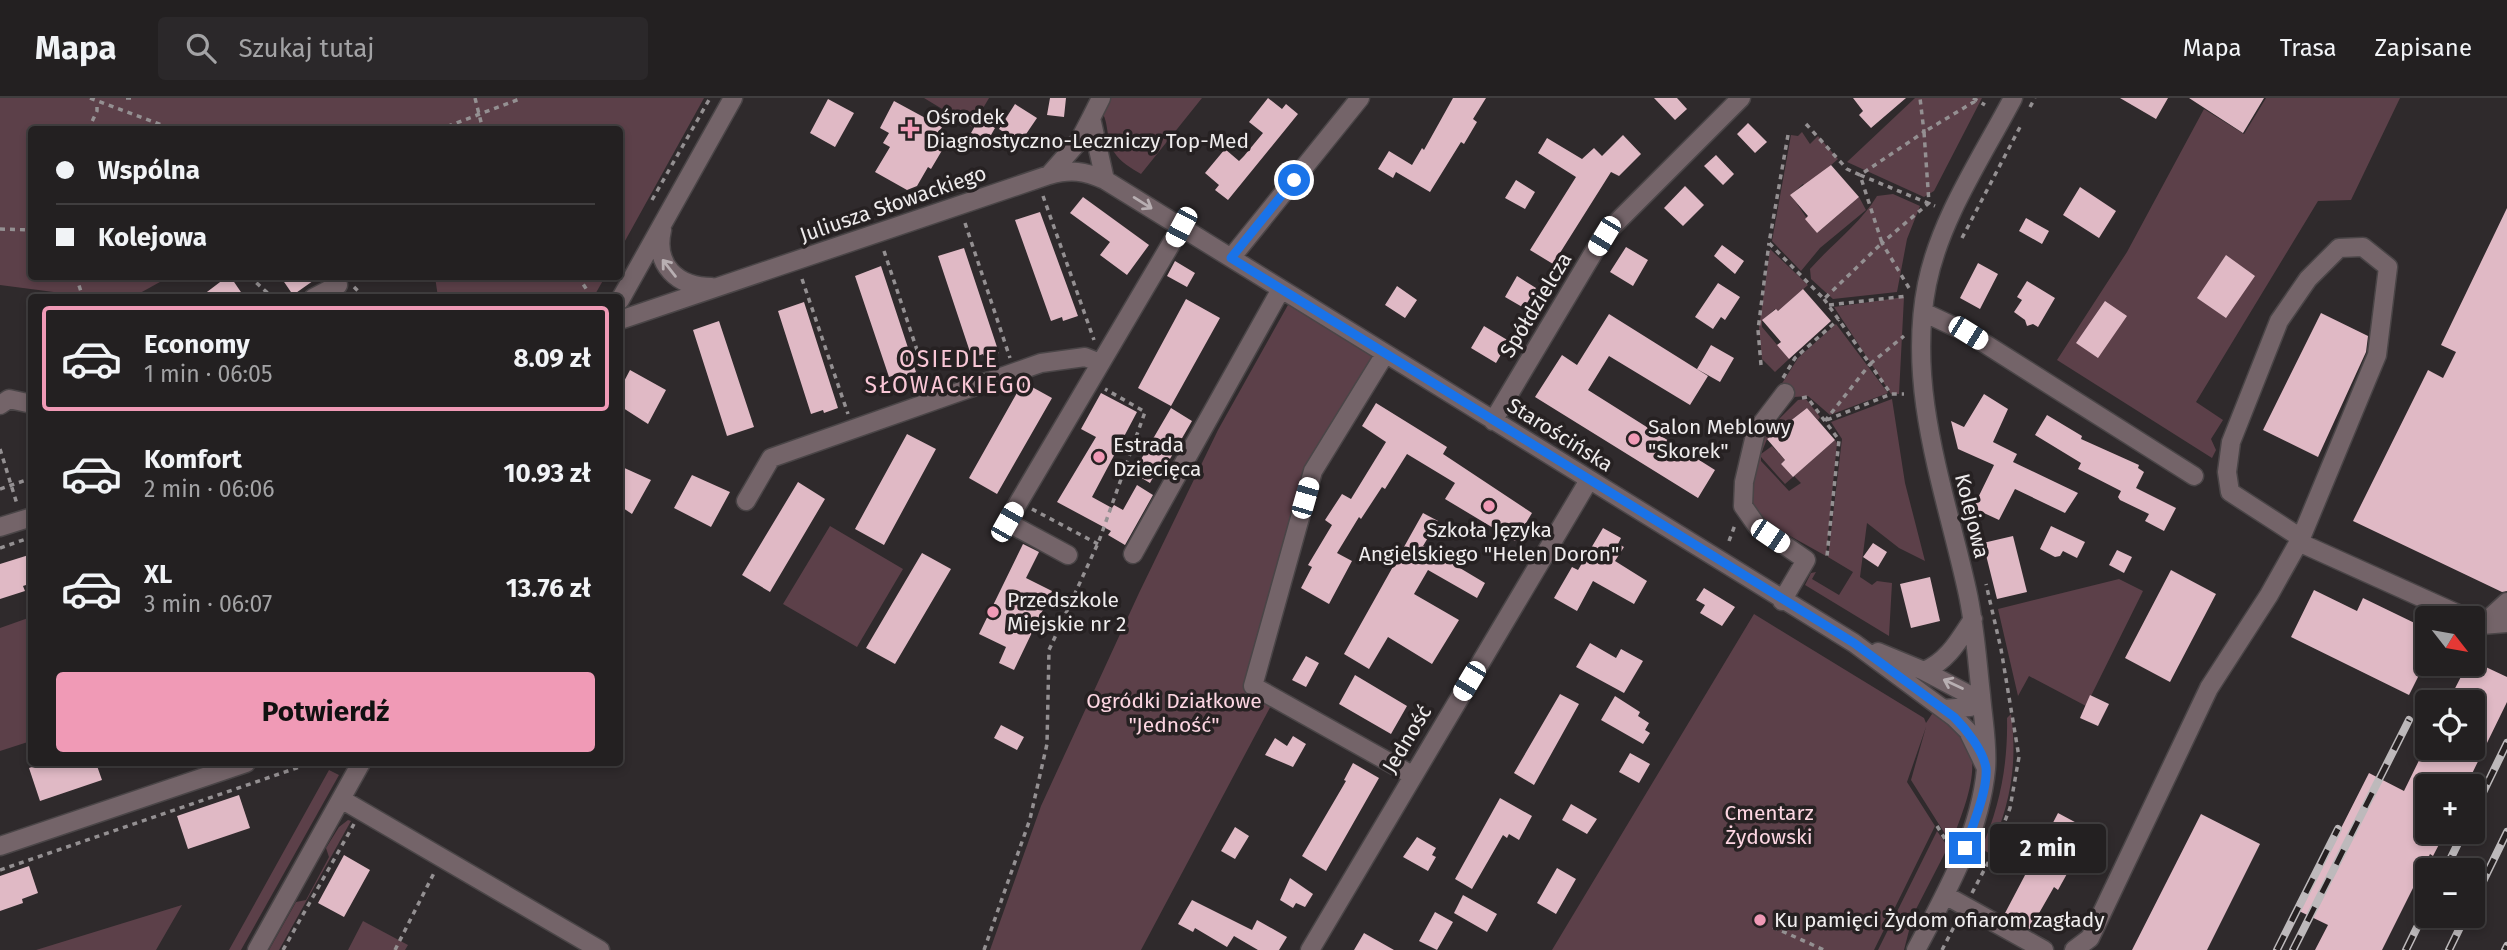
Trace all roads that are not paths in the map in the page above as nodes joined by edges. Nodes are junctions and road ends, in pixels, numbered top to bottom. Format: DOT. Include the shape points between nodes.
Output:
graph roads {
  1 [pos="733,98"];
  2 [pos="1094,98"];
  3 [pos="1101,98"];
  4 [pos="1360,98"];
  5 [pos="1741,98"];
  6 [pos="2013,98"];
  7 [pos="1091,118"];
  8 [pos="1083,171"];
  9 [pos="1105,180"];
  10 [pos="1045,183"];
  11 [pos="667,217"];
  12 [pos="1181,227"];
  13 [pos="1231,258"];
  14 [pos="338,285"];
  15 [pos="719,287"];
  16 [pos="1281,289"];
  17 [pos="321,294"];
  18 [pos="623,295"];
  19 [pos="1923,312"];
  20 [pos="623,319"];
  21 [pos="1385,354"];
  22 [pos="1099,356"];
  23 [pos="1787,392"];
  24 [pos="28,403"];
  25 [pos="0,405"];
  26 [pos="1493,421"];
  27 [pos="2194,475"];
  28 [pos="1589,480"];
  29 [pos="746,501"];
  30 [pos="25,514"];
  31 [pos="0,527"];
  32 [pos="2301,538"];
  33 [pos="1133,554"];
  34 [pos="1068,555"];
  35 [pos="1782,601"];
  36 [pos="2507,602"];
  37 [pos="2441,606"];
  38 [pos="2485,615"];
  39 [pos="1973,619"];
  40 [pos="2485,622"];
  41 [pos="2507,623"];
  42 [pos="1854,643"];
  43 [pos="1924,671"];
  44 [pos="1981,701"];
  45 [pos="1943,709"];
  46 [pos="237,766"];
  47 [pos="359,766"];
  48 [pos="1986,768"];
  49 [pos="1412,775"];
  50 [pos="341,800"];
  51 [pos="0,846"];
  52 [pos="1945,895"];
  53 [pos="257,950"];
  54 [pos="600,950"];
  55 [pos="1310,950"];
  56 [pos="1916,950"];
  57 [pos="2044,950"];
  58 [pos="2074,950"];
  1 -- 11 [label="street"];
  2 -- 7 [label="street"];
  3 -- 7 [label="street"];
  4 -- 13 [label="street"];
  5 -- 26 [label="street, Spółdzielcza" via="1604,236"];
  6 -- 19 [label="street, Kolejowa" via="1936,250"];
  7 -- 9 [label="street"];
  7 -- 10 [label="street"];
  8 -- 9 [label="street, Starościńska"];
  8 -- 10 [label="street, Juliusza Słowackiego" via="1068,169"];
  9 -- 12 [label="street, Starościńska, one-way"];
  10 -- 15 [label="street, Juliusza Słowackiego"];
  15 -- 11 [label="street, Juliusza Słowackiego, one-way" via="684,282 668,269 659,249"];
  11 -- 18 [label="street"];
  12 -- 13 [label="street, Starościńska"];
  12 -- 22 [label="street"];
  13 -- 16 [label="street, Starościńska"];
  14 -- 17 [label="street"];
  15 -- 20 [label="street, Juliusza Słowackiego"];
  16 -- 21 [label="street, Starościńska"];
  16 -- 33 [label="street"];
  19 -- 27 [label="street" via="1968,333"];
  19 -- 39 [label="street, Kolejowa" via="1923,400"];
  21 -- 26 [label="street, Starościńska"];
  21 -- 49 [label="street" via="1313,471 1252,686"];
  22 -- 29 [label="street" via="1041,363 771,458"];
  22 -- 34 [label="street" via="1007,522"];
  23 -- 35 [label="street" via="1756,431 1742,506 1757,526 1818,561"];
  24 -- 25 [label="street" via="9,398"];
  26 -- 28 [label="street, Starościńska"];
  28 -- 35 [label="street, Starościńska"];
  28 -- 49 [label="street, Jedność"];
  30 -- 31 [label="street"];
  32 -- 32 [label="street" via="2377,355 2388,267 2364,247 2339,248 2308,279 2279,321 2231,442 2230,492"];
  32 -- 37 [label="street" via="2305,545"];
  32 -- 58 [label="street" via="2209,688 2090,939"];
  35 -- 42 [label="street, Starościńska"];
  36 -- 38 [label="street"];
  39 -- 43 [label="street" via="1951,652"];
  39 -- 44 [label="street, Kolejowa"];
  40 -- 41 [label="street"];
  42 -- 43 [label="street"];
  42 -- 45 [label="street, Starościńska"];
  44 -- 43 [label="street, one-way"];
  44 -- 45 [label="street" via="1970,707"];
  44 -- 48 [label="street, Kolejowa"];
  45 -- 48 [label="street, Starościńska" via="1968,731"];
  46 -- 51 [label="street"];
  47 -- 50 [label="street"];
  48 -- 52 [label="street, Kolejowa" via="1979,809"];
  49 -- 55 [label="street, Jedność"];
  50 -- 53 [label="street"];
  50 -- 54 [label="street"];
  52 -- 56 [label="street, Kolejowa"];
  52 -- 57 [label="street"];
}
